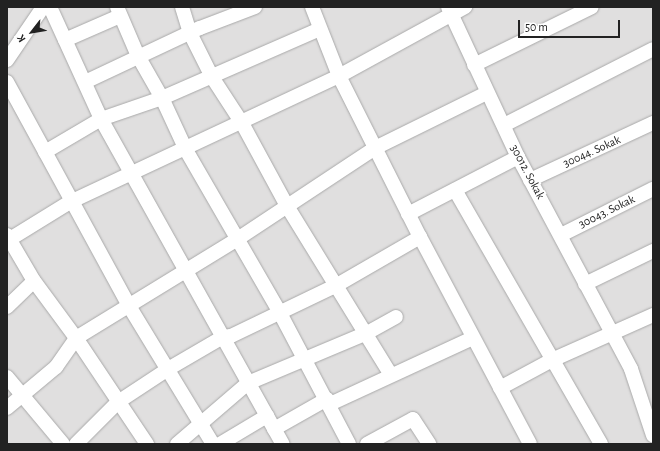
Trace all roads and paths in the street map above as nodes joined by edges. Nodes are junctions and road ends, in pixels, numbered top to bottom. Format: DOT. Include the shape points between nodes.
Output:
graph roads {
  1 [pos="43,7"];
  2 [pos="50,7"];
  3 [pos="182,7"];
  4 [pos="255,7"];
  5 [pos="312,7"];
  6 [pos="465,7"];
  7 [pos="592,7"];
  8 [pos="450,10"];
  9 [pos="118,11"];
  10 [pos="320,30"];
  11 [pos="190,33"];
  12 [pos="65,40"];
  13 [pos="653,49"];
  14 [pos="138,56"];
  15 [pos="7,60"];
  16 [pos="474,64"];
  17 [pos="339,76"];
  18 [pos="212,77"];
  19 [pos="7,82"];
  20 [pos="85,82"];
  21 [pos="487,93"];
  22 [pos="162,98"];
  23 [pos="101,119"];
  24 [pos="242,123"];
  25 [pos="653,123"];
  26 [pos="504,126"];
  27 [pos="375,148"];
  28 [pos="186,150"];
  29 [pos="44,152"];
  30 [pos="518,158"];
  31 [pos="132,175"];
  32 [pos="530,180"];
  33 [pos="653,189"];
  34 [pos="455,190"];
  35 [pos="70,202"];
  36 [pos="287,206"];
  37 [pos="408,214"];
  38 [pos="561,235"];
  39 [pos="8,237"];
  40 [pos="420,237"];
  41 [pos="236,240"];
  42 [pos="653,252"];
  43 [pos="185,271"];
  44 [pos="34,281"];
  45 [pos="585,284"];
  46 [pos="337,285"];
  47 [pos="129,306"];
  48 [pos="7,307"];
  49 [pos="280,313"];
  50 [pos="653,315"];
  51 [pos="396,317"];
  52 [pos="367,333"];
  53 [pos="612,334"];
  54 [pos="223,337"];
  55 [pos="76,338"];
  56 [pos="474,338"];
  57 [pos="305,360"];
  58 [pos="552,360"];
  59 [pos="168,369"];
  60 [pos="391,375"];
  61 [pos="7,377"];
  62 [pos="248,383"];
  63 [pos="500,388"];
  64 [pos="22,394"];
  65 [pos="328,401"];
  66 [pos="118,402"];
  67 [pos="7,408"];
  68 [pos="267,416"];
  69 [pos="200,422"];
  70 [pos="274,429"];
  71 [pos="653,435"];
  72 [pos="346,443"];
  73 [pos="63,444"];
  74 [pos="76,444"];
  75 [pos="147,444"];
  76 [pos="177,444"];
  77 [pos="213,444"];
  78 [pos="220,444"];
  79 [pos="283,444"];
  80 [pos="367,444"];
  81 [pos="430,444"];
  82 [pos="530,444"];
  83 [pos="601,444"];
  1 -- 15 [label="street"];
  2 -- 12 [label="street"];
  3 -- 11 [label="street"];
  4 -- 11 [label="street"];
  5 -- 10 [label="street"];
  6 -- 8 [label="street"];
  7 -- 16 [label="street"];
  8 -- 16 [label="street, 30012. Sokak"];
  8 -- 17 [label="street"];
  9 -- 12 [label="street"];
  9 -- 14 [label="street"];
  10 -- 17 [label="street"];
  10 -- 18 [label="street"];
  11 -- 14 [label="street"];
  11 -- 18 [label="street"];
  12 -- 20 [label="street"];
  13 -- 26 [label="street"];
  14 -- 20 [label="street"];
  14 -- 22 [label="street"];
  16 -- 21 [label="street, 30012. Sokak"];
  17 -- 24 [label="street"];
  17 -- 27 [label="street"];
  18 -- 22 [label="street"];
  18 -- 24 [label="street"];
  19 -- 29 [label="street"];
  20 -- 23 [label="street"];
  21 -- 26 [label="street, 30012. Sokak"];
  21 -- 27 [label="street"];
  22 -- 23 [label="street"];
  22 -- 28 [label="street"];
  23 -- 29 [label="street"];
  23 -- 31 [label="street"];
  24 -- 28 [label="street"];
  24 -- 36 [label="street"];
  25 -- 32 [label="street, 30044. Sokak"];
  26 -- 30 [label="street, 30012. Sokak"];
  27 -- 36 [label="street"];
  27 -- 37 [label="street"];
  28 -- 31 [label="street"];
  28 -- 41 [label="street"];
  29 -- 35 [label="street"];
  30 -- 32 [label="street, 30012. Sokak"];
  30 -- 34 [label="street"];
  31 -- 35 [label="street"];
  31 -- 43 [label="street"];
  32 -- 38 [label="street, 30012. Sokak"];
  33 -- 38 [label="street, 30043. Sokak"];
  34 -- 37 [label="street"];
  34 -- 58 [label="street"];
  35 -- 39 [label="street"];
  35 -- 47 [label="street"];
  36 -- 41 [label="street"];
  36 -- 46 [label="street"];
  37 -- 40 [label="street"];
  38 -- 45 [label="street, 30012. Sokak"];
  39 -- 44 [label="street"];
  40 -- 46 [label="street"];
  40 -- 56 [label="street"];
  41 -- 43 [label="street"];
  41 -- 49 [label="street"];
  42 -- 45 [label="street"];
  43 -- 47 [label="street"];
  43 -- 54 [label="street"];
  44 -- 48 [label="street"];
  44 -- 55 [label="street"];
  45 -- 53 [label="street, 30012. Sokak"];
  46 -- 49 [label="street"];
  46 -- 52 [label="street"];
  47 -- 55 [label="street"];
  47 -- 59 [label="street"];
  49 -- 54 [label="street" via="231,336"];
  49 -- 57 [label="street"];
  50 -- 53 [label="street"];
  51 -- 52 [label="street"];
  52 -- 57 [label="street"];
  52 -- 60 [label="street"];
  53 -- 58 [label="street"];
  53 -- 71 [label="street, 30012. Sokak" via="631,369"];
  54 -- 59 [label="street"];
  54 -- 62 [label="street"];
  55 -- 64 [label="street" via="56,368"];
  55 -- 66 [label="street"];
  56 -- 60 [label="street"];
  56 -- 63 [label="street"];
  57 -- 62 [label="street"];
  57 -- 65 [label="street"];
  58 -- 63 [label="street"];
  58 -- 83 [label="street"];
  59 -- 66 [label="street"];
  59 -- 69 [label="street"];
  60 -- 65 [label="street"];
  61 -- 64 [label="street"];
  62 -- 68 [label="street"];
  62 -- 69 [label="street"];
  63 -- 82 [label="street"];
  64 -- 67 [label="street"];
  64 -- 73 [label="street"];
  65 -- 70 [label="street"];
  65 -- 72 [label="street"];
  66 -- 74 [label="street"];
  66 -- 75 [label="street"];
  68 -- 70 [label="street"];
  68 -- 78 [label="street"];
  69 -- 76 [label="street"];
  69 -- 77 [label="street"];
  70 -- 79 [label="street"];
  80 -- 81 [label="street" via="413,419"];
}
